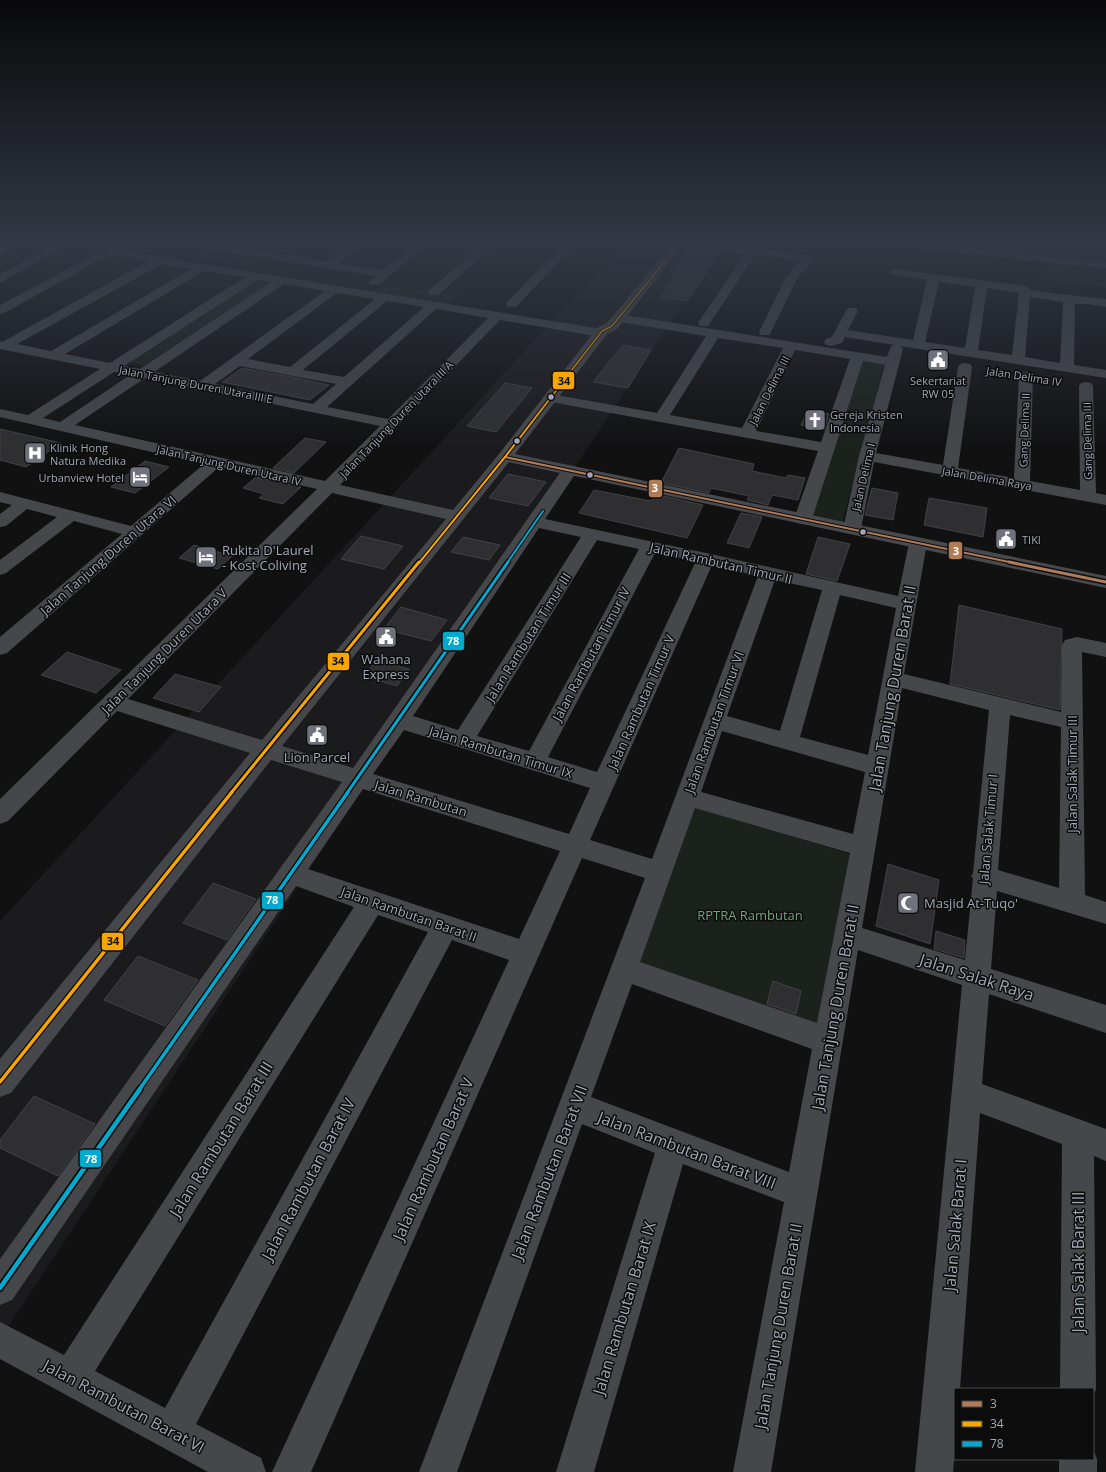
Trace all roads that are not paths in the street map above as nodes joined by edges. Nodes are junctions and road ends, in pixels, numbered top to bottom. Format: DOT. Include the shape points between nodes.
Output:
graph roads {
  1 [pos="63,313"];
  2 [pos="125,313"];
  3 [pos="198,313"];
  4 [pos="233,313"];
  5 [pos="303,313"];
  6 [pos="366,313"];
  7 [pos="419,313"];
  8 [pos="494,313"];
  9 [pos="531,313"];
  10 [pos="615,313"];
  11 [pos="617,313"];
  12 [pos="711,313"];
  13 [pos="775,313"];
  14 [pos="851,313"];
  15 [pos="926,313"];
  16 [pos="977,313"];
  17 [pos="1024,313"];
  18 [pos="1069,313"];
  19 [pos="609,321"];
  20 [pos="704,323"];
  21 [pos="765,332"];
  22 [pos="714,334"];
  23 [pos="837,337"];
  24 [pos="918,345"];
  25 [pos="2,346"];
  26 [pos="791,346"];
  27 [pos="971,353"];
  28 [pos="898,354"];
  29 [pos="52,356"];
  30 [pos="858,357"];
  31 [pos="1018,360"];
  32 [pos="237,361"];
  33 [pos="111,368"];
  34 [pos="1067,368"];
  35 [pos="981,369"];
  36 [pos="292,372"];
  37 [pos="142,374"];
  38 [pos="1011,374"];
  39 [pos="1106,374"];
  40 [pos="1034,378"];
  41 [pos="346,382"];
  42 [pos="1085,385"];
  43 [pos="203,386"];
  44 [pos="551,398"];
  45 [pos="316,409"];
  46 [pos="0,414"];
  47 [pos="662,418"];
  48 [pos="30,420"];
  49 [pos="391,424"];
  50 [pos="63,427"];
  51 [pos="747,434"];
  52 [pos="826,448"];
  53 [pos="867,456"];
  54 [pos="505,457"];
  55 [pos="216,462"];
  56 [pos="570,470"];
  57 [pos="950,471"];
  58 [pos="1022,484"];
  59 [pos="329,487"];
  60 [pos="1088,496"];
  61 [pos="0,497"];
  62 [pos="1106,500"];
  63 [pos="25,503"];
  64 [pos="71,515"];
  65 [pos="458,516"];
  66 [pos="802,519"];
  67 [pos="0,522"];
  68 [pos="536,522"];
  69 [pos="852,529"];
  70 [pos="135,532"];
  71 [pos="592,534"];
  72 [pos="918,543"];
  73 [pos="649,547"];
  74 [pos="706,558"];
  75 [pos="0,569"];
  76 [pos="768,573"];
  77 [pos="1106,582"];
  78 [pos="832,588"];
  79 [pos="906,604"];
  80 [pos="0,648"];
  81 [pos="1106,650"];
  82 [pos="894,679"];
  83 [pos="112,702"];
  84 [pos="1000,706"];
  85 [pos="399,720"];
  86 [pos="715,721"];
  87 [pos="1072,722"];
  88 [pos="463,740"];
  89 [pos="788,741"];
  90 [pos="266,750"];
  91 [pos="534,762"];
  92 [pos="878,767"];
  93 [pos="358,778"];
  94 [pos="604,783"];
  95 [pos="688,797"];
  96 [pos="0,814"];
  97 [pos="575,846"];
  98 [pos="864,847"];
  99 [pos="660,872"];
  100 [pos="291,874"];
  101 [pos="984,876"];
  102 [pos="372,901"];
  103 [pos="1072,903"];
  104 [pos="1106,913"];
  105 [pos="445,927"];
  106 [pos="847,935"];
  107 [pos="526,954"];
  108 [pos="625,969"];
  109 [pos="976,978"];
  110 [pos="1106,1020"];
  111 [pos="829,1041"];
  112 [pos="0,1082"];
  113 [pos="967,1093"];
  114 [pos="574,1106"];
  115 [pos="1092,1140"];
  116 [pos="673,1145"];
  117 [pos="801,1193"];
  118 [pos="0,1288"];
  119 [pos="0,1340"];
  120 [pos="70,1378"];
  121 [pos="1078,1388"];
  122 [pos="172,1432"];
  123 [pos="1078,1460"];
  124 [pos="247,1472"];
  125 [pos="291,1472"];
  126 [pos="438,1472"];
  127 [pos="575,1472"];
  128 [pos="752,1472"];
  129 [pos="934,1472"];
  130 [pos="1078,1472"];
  1 -- 25 [label="street"];
  2 -- 29 [label="street"];
  3 -- 33 [label="street"];
  4 -- 37 [label="street"];
  5 -- 32 [label="street"];
  6 -- 36 [label="street"];
  7 -- 41 [label="street"];
  8 -- 49 [label="street, Jalan Tanjung Duren Utara III A"];
  9 -- 19 [label="street"];
  10 -- 19 [label="main road"];
  11 -- 19 [label="main road"];
  12 -- 20 [label="street"];
  13 -- 21 [label="street"];
  14 -- 23 [label="street"];
  15 -- 24 [label="street"];
  16 -- 27 [label="street"];
  17 -- 31 [label="street"];
  18 -- 34 [label="street"];
  19 -- 20 [label="street"];
  19 -- 22 [label="street"];
  19 -- 44 [label="main road"];
  20 -- 21 [label="street"];
  21 -- 23 [label="street"];
  22 -- 26 [label="street"];
  22 -- 47 [label="street"];
  23 -- 28 [label="street"];
  24 -- 27 [label="street, Jalan Delima IV"];
  24 -- 28 [label="street, Jalan Delima IV"];
  25 -- 29 [label="street, Jalan Tanjung Duren Utara III E"];
  26 -- 30 [label="street"];
  26 -- 51 [label="street, Jalan Delima III"];
  27 -- 31 [label="street, Jalan Delima IV"];
  28 -- 30 [label="street"];
  28 -- 53 [label="street, Jalan Delima I"];
  29 -- 33 [label="street, Jalan Tanjung Duren Utara III E"];
  30 -- 52 [label="street"];
  31 -- 34 [label="street, Jalan Delima IV"];
  32 -- 36 [label="street"];
  32 -- 43 [label="street"];
  33 -- 37 [label="street, Jalan Tanjung Duren Utara III E"];
  33 -- 48 [label="street"];
  34 -- 39 [label="street, Jalan Delima IV"];
  35 -- 57 [label="street, Jalan Delima IV" via="958,366"];
  36 -- 41 [label="street"];
  37 -- 43 [label="street, Jalan Tanjung Duren Utara III E"];
  37 -- 50 [label="street"];
  38 -- 40 [label="street, Jalan Delima IV"];
  40 -- 58 [label="street, Gang Delima II"];
  41 -- 45 [label="street"];
  42 -- 60 [label="street, Gang Delima III"];
  43 -- 45 [label="street, Jalan Tanjung Duren Utara III E"];
  44 -- 47 [label="street"];
  44 -- 54 [label="main road"];
  45 -- 49 [label="street, Jalan Tanjung Duren Utara III E"];
  46 -- 48 [label="street, Jalan Tanjung Duren Utara IV"];
  47 -- 51 [label="street"];
  48 -- 50 [label="street, Jalan Tanjung Duren Utara IV"];
  49 -- 59 [label="street, Jalan Tanjung Duren Utara III A"];
  50 -- 55 [label="street, Jalan Tanjung Duren Utara IV"];
  51 -- 52 [label="street"];
  52 -- 66 [label="street"];
  53 -- 57 [label="street, Jalan Delima Raya"];
  53 -- 69 [label="street, Jalan Delima I"];
  54 -- 56 [label="main road"];
  54 -- 65 [label="street"];
  55 -- 59 [label="street, Jalan Tanjung Duren Utara IV"];
  55 -- 70 [label="street, Jalan Tanjung Duren Utara VI"];
  56 -- 66 [label="main road"];
  56 -- 68 [label="street"];
  57 -- 58 [label="street, Jalan Delima Raya"];
  58 -- 60 [label="street, Jalan Delima Raya"];
  59 -- 65 [label="street, Jalan Tanjung Duren Utara IV"];
  59 -- 83 [label="street, Jalan Tanjung Duren Utara V"];
  60 -- 62 [label="street, Jalan Delima Raya"];
  61 -- 63 [label="street"];
  63 -- 64 [label="street"];
  63 -- 67 [label="street"];
  64 -- 70 [label="street"];
  64 -- 75 [label="street"];
  65 -- 90 [label="street"];
  66 -- 69 [label="main road"];
  68 -- 71 [label="street, Jalan Rambutan Timur II"];
  68 -- 85 [label="street"];
  69 -- 72 [label="main road"];
  70 -- 80 [label="street, Jalan Tanjung Duren Utara VI"];
  71 -- 73 [label="street, Jalan Rambutan Timur II"];
  71 -- 88 [label="street, Jalan Rambutan Timur III"];
  72 -- 77 [label="main road"];
  72 -- 79 [label="street, Jalan Tanjung Duren Barat II"];
  73 -- 74 [label="street, Jalan Rambutan Timur II"];
  73 -- 91 [label="street, Jalan Rambutan Timur IV"];
  74 -- 76 [label="street, Jalan Rambutan Timur II"];
  74 -- 94 [label="street, Jalan Rambutan Timur V"];
  76 -- 78 [label="street, Jalan Rambutan Timur II"];
  76 -- 86 [label="street, Jalan Rambutan Timur VI"];
  78 -- 79 [label="street, Jalan Rambutan Timur II"];
  78 -- 89 [label="street"];
  79 -- 82 [label="street, Jalan Tanjung Duren Barat II"];
  81 -- 87 [label="street, Jalan Salak Timur III" via="1072,645"];
  82 -- 84 [label="street"];
  82 -- 92 [label="street, Jalan Tanjung Duren Barat II"];
  83 -- 90 [label="street, Jalan Rambutan"];
  83 -- 96 [label="street, Jalan Tanjung Duren Utara V"];
  84 -- 87 [label="street"];
  84 -- 101 [label="street, Jalan Salak Timur I"];
  85 -- 88 [label="street, Jalan Rambutan Timur IX"];
  85 -- 93 [label="street"];
  86 -- 89 [label="street"];
  86 -- 95 [label="street, Jalan Rambutan Timur VI"];
  87 -- 103 [label="street, Jalan Salak Timur III"];
  88 -- 91 [label="street, Jalan Rambutan Timur IX"];
  89 -- 92 [label="street"];
  90 -- 93 [label="street, Jalan Rambutan"];
  90 -- 112 [label="street"];
  91 -- 94 [label="street, Jalan Rambutan Timur IX"];
  92 -- 98 [label="street, Jalan Tanjung Duren Barat II"];
  93 -- 97 [label="street, Jalan Rambutan"];
  93 -- 100 [label="street"];
  94 -- 97 [label="street, Jalan Rambutan Timur V"];
  95 -- 98 [label="street"];
  95 -- 99 [label="street, Jalan Rambutan Timur VI"];
  97 -- 99 [label="street, Jalan Rambutan"];
  97 -- 107 [label="street, Jalan Rambutan Barat V"];
  98 -- 106 [label="street, Jalan Tanjung Duren Barat II"];
  99 -- 108 [label="street, Jalan Rambutan Barat VII"];
  100 -- 102 [label="street, Jalan Rambutan Barat II"];
  100 -- 118 [label="street"];
  101 -- 103 [label="street"];
  101 -- 109 [label="street, Jalan Salak Timur I"];
  102 -- 105 [label="street, Jalan Rambutan Barat II"];
  102 -- 120 [label="street, Jalan Rambutan Barat III"];
  103 -- 104 [label="street"];
  105 -- 107 [label="street, Jalan Rambutan Barat II"];
  105 -- 122 [label="street, Jalan Rambutan Barat IV"];
  106 -- 109 [label="street, Jalan Salak Raya"];
  106 -- 111 [label="street, Jalan Tanjung Duren Barat II"];
  107 -- 125 [label="street, Jalan Rambutan Barat V"];
  108 -- 111 [label="street"];
  108 -- 114 [label="street, Jalan Rambutan Barat VII"];
  109 -- 110 [label="street, Jalan Salak Raya"];
  109 -- 113 [label="street, Jalan Salak Barat I"];
  111 -- 117 [label="street, Jalan Tanjung Duren Barat II"];
  113 -- 115 [label="street"];
  113 -- 129 [label="street, Jalan Salak Barat I"];
  114 -- 116 [label="street, Jalan Rambutan Barat VIII"];
  114 -- 126 [label="street, Jalan Rambutan Barat VII"];
  115 -- 121 [label="street, Jalan Salak Barat III"];
  116 -- 117 [label="street, Jalan Rambutan Barat VIII"];
  116 -- 127 [label="street, Jalan Rambutan Barat IX"];
  117 -- 128 [label="street, Jalan Tanjung Duren Barat II"];
  119 -- 120 [label="street, Jalan Rambutan Barat VI"];
  120 -- 122 [label="street, Jalan Rambutan Barat VI"];
  122 -- 124 [label="street, Jalan Rambutan Barat VI"];
  123 -- 130 [label="street"];
}
